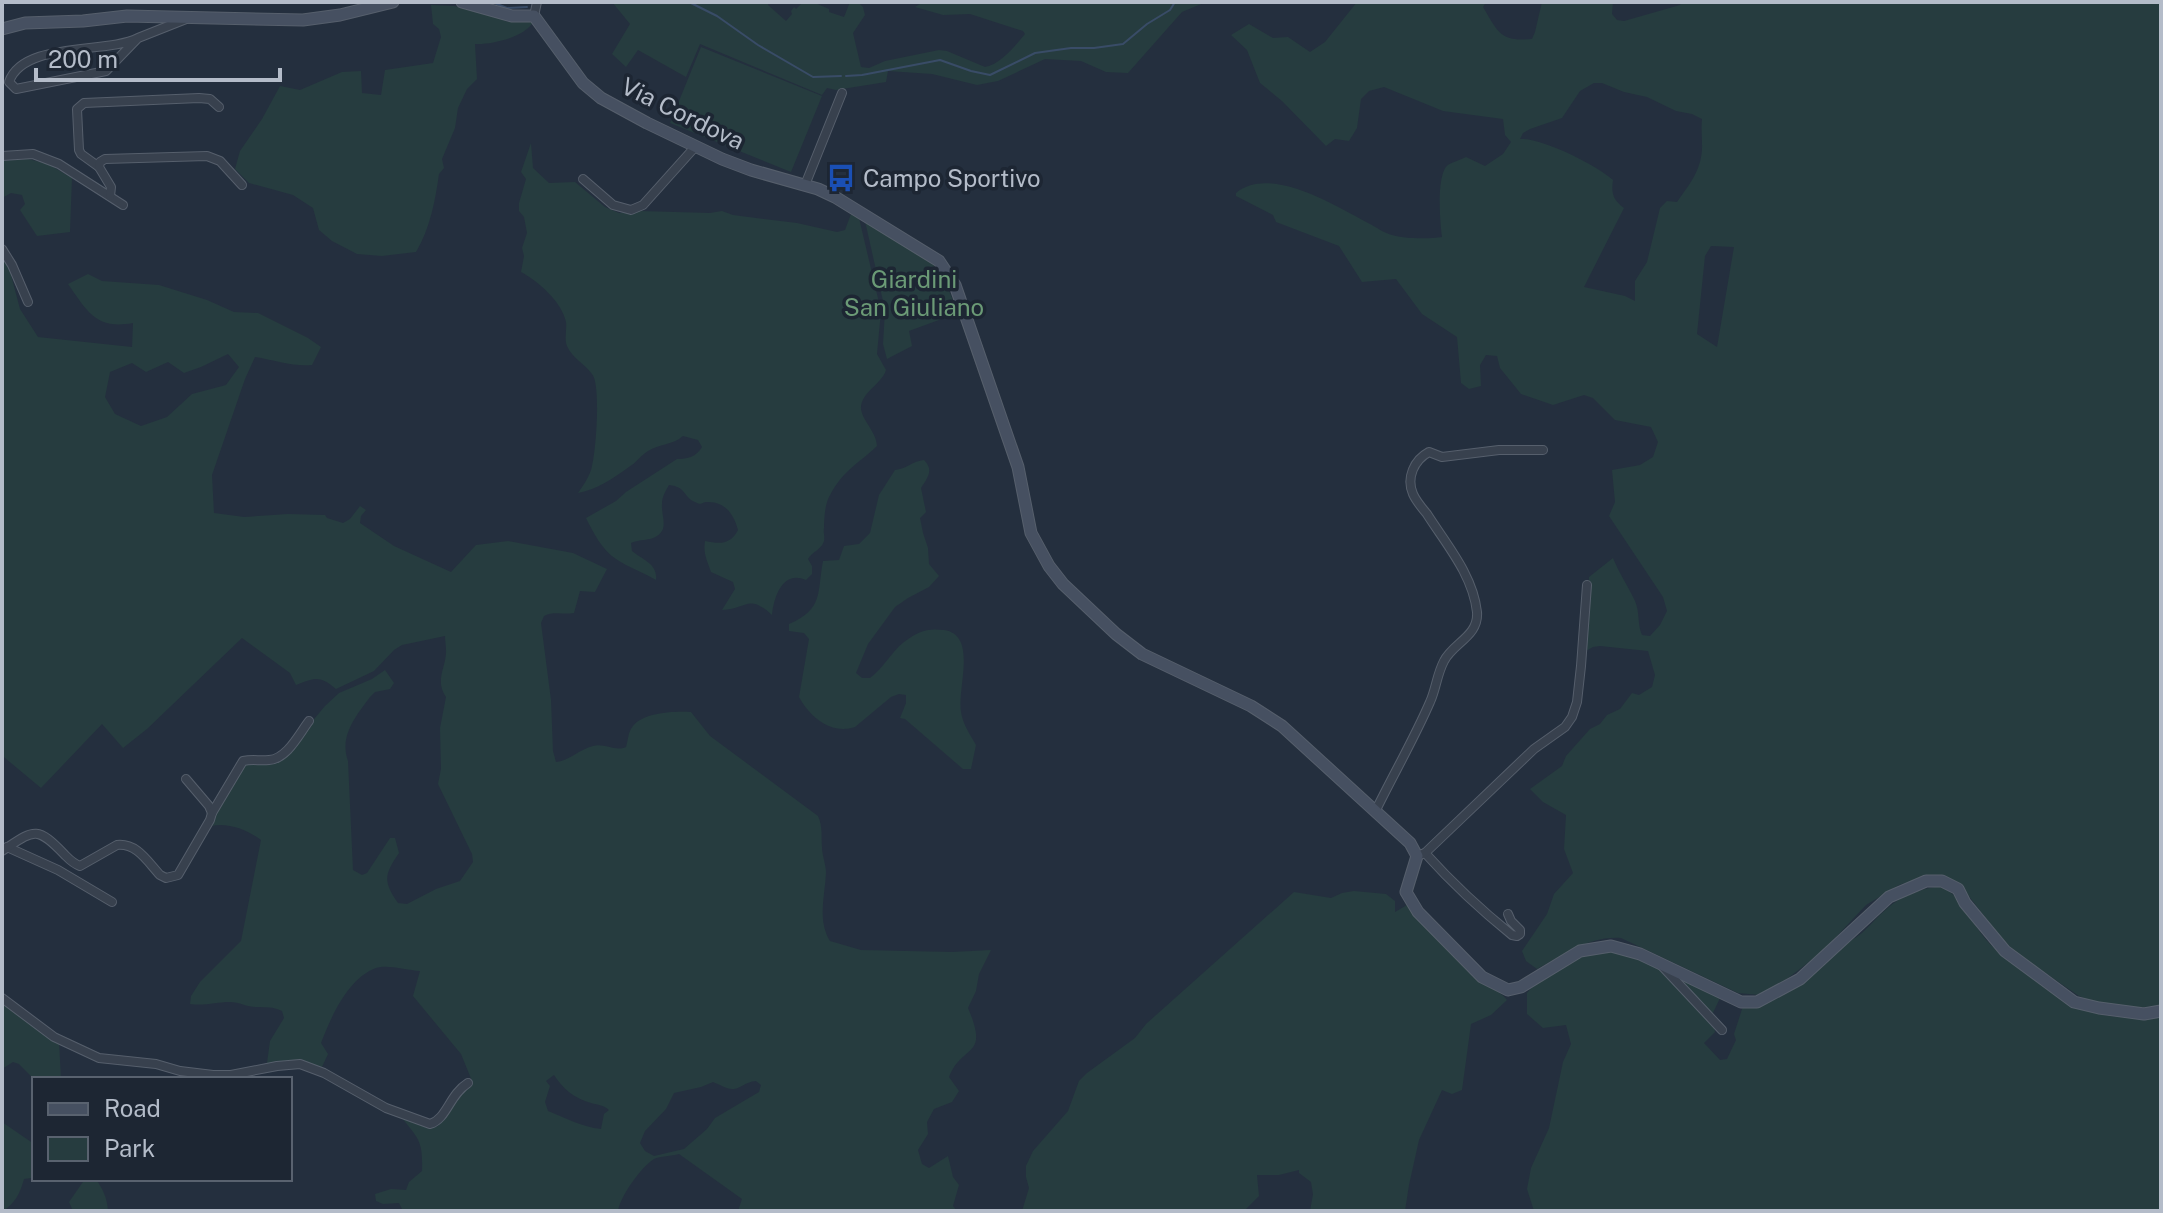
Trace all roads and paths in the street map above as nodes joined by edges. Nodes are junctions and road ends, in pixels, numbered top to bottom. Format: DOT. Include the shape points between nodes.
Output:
graph roads {
  1 [pos="393,2"];
  2 [pos="462,2"];
  3 [pos="537,2"];
  4 [pos="534,16"];
  5 [pos="191,17"];
  6 [pos="2,29"];
  7 [pos="138,38"];
  8 [pos="842,93"];
  9 [pos="219,107"];
  10 [pos="695,147"];
  11 [pos="2,156"];
  12 [pos="99,167"];
  13 [pos="583,179"];
  14 [pos="807,180"];
  15 [pos="242,185"];
  16 [pos="110,196"];
  17 [pos="123,205"];
  18 [pos="2,249"];
  19 [pos="28,302"];
  20 [pos="1543,450"];
  21 [pos="1587,585"];
  22 [pos="309,721"];
  23 [pos="186,779"];
  24 [pos="1375,812"];
  25 [pos="212,813"];
  26 [pos="4,849"];
  27 [pos="1421,855"];
  28 [pos="112,902"];
  29 [pos="1508,914"];
  30 [pos="1659,963"];
  31 [pos="2,998"];
  32 [pos="2161,1011"];
  33 [pos="1722,1030"];
  34 [pos="468,1083"];
  1 -- 5 [label="street" via="303,20"];
  2 -- 4 [label="street" via="512,16"];
  3 -- 4 [label="street"];
  4 -- 10 [label="street, Via Cordova" via="591,90"];
  5 -- 6 [label="street" via="127,16"];
  5 -- 7 [label="street"];
  7 -- 7 [label="street" via="106,71 23,89 9,82 22,65 40,57"];
  8 -- 14 [label="street"];
  9 -- 12 [label="street" via="199,98 84,103 76,116 79,150"];
  10 -- 13 [label="street" via="643,205 631,210 613,205"];
  10 -- 14 [label="street, Via Cordova" via="751,170"];
  11 -- 16 [label="street" via="33,154"];
  12 -- 15 [label="street" via="105,159 207,156 220,161"];
  12 -- 16 [label="street" via="111,187"];
  14 -- 24 [label="street, Via Cordova" via="932,256 952,279 1018,467 1031,533 1063,584 1142,654 1282,726"];
  16 -- 17 [label="street"];
  18 -- 19 [label="street"];
  20 -- 24 [label="street" via="1442,457 1429,452 1413,468 1413,493 1458,561 1477,615 1466,638 1443,663 1432,698"];
  21 -- 27 [label="street" via="1572,717"];
  22 -- 25 [label="street" via="282,755 271,761 243,761"];
  23 -- 25 [label="street"];
  24 -- 27 [label="street, Via Cordova"];
  25 -- 26 [label="street" via="183,869 173,877 160,875 131,845 117,845 80,866 41,833"];
  26 -- 28 [label="street" via="58,870"];
  27 -- 29 [label="street" via="1517,936 1520,930"];
  27 -- 30 [label="street" via="1406,892 1418,912 1482,977 1508,990 1580,951 1611,946"];
  30 -- 32 [label="street" via="1741,1002 1757,1002 1800,979 1889,897 1926,881 1942,881 1958,889 2005,951 2074,1002 2144,1014"];
  30 -- 33 [label="street"];
  31 -- 34 [label="street" via="54,1037 99,1058 213,1075 300,1064 430,1124 440,1120 459,1088"];
}
